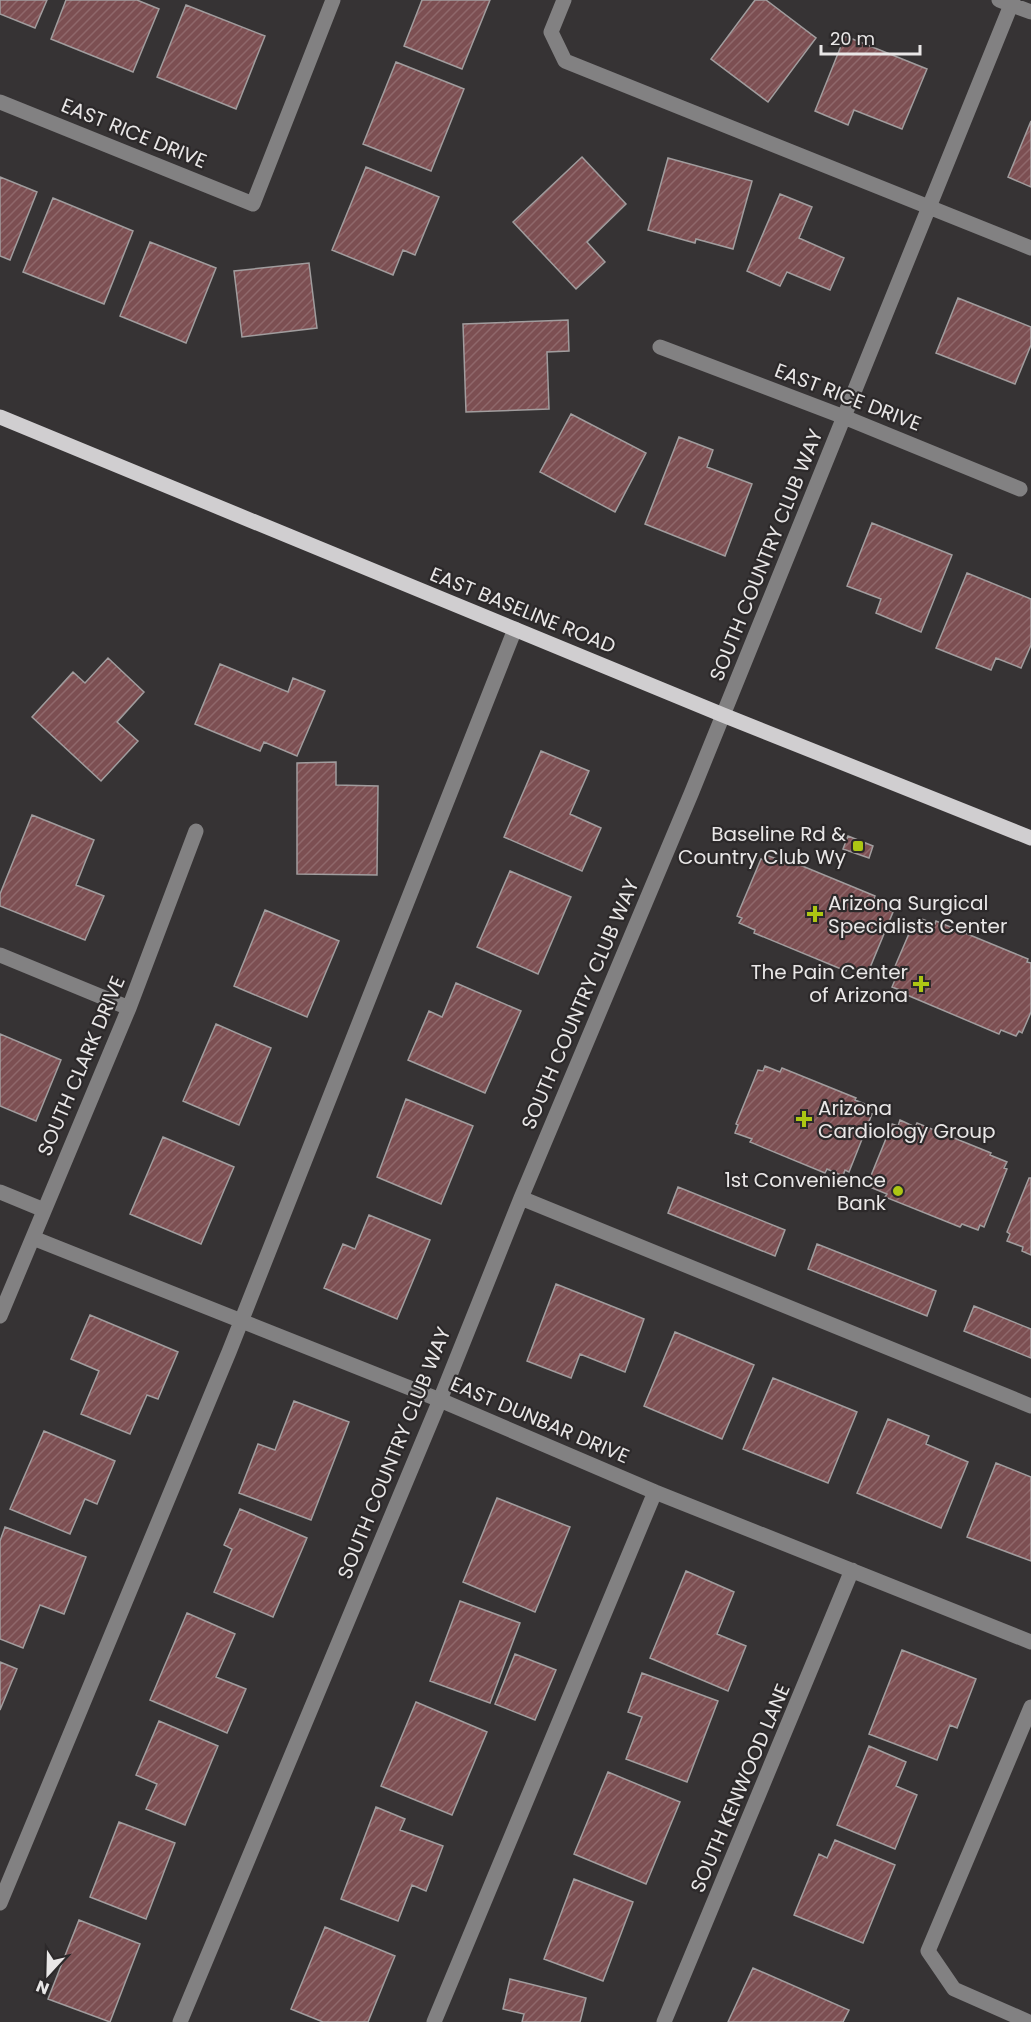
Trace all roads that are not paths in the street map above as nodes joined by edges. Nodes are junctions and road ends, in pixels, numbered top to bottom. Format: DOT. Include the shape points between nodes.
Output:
graph roads {
  1 [pos="333,0"];
  2 [pos="564,0"];
  3 [pos="1008,2"];
  4 [pos="1031,12"];
  5 [pos="0,102"];
  6 [pos="929,207"];
  7 [pos="1031,248"];
  8 [pos="660,347"];
  9 [pos="0,417"];
  10 [pos="844,417"];
  11 [pos="1020,489"];
  12 [pos="514,629"];
  13 [pos="723,715"];
  14 [pos="196,831"];
  15 [pos="1031,838"];
  16 [pos="0,955"];
  17 [pos="129,1008"];
  18 [pos="0,1192"];
  19 [pos="521,1198"];
  20 [pos="44,1210"];
  21 [pos="33,1238"];
  22 [pos="0,1316"];
  23 [pos="241,1320"];
  24 [pos="440,1400"];
  25 [pos="1031,1406"];
  26 [pos="655,1492"];
  27 [pos="852,1570"];
  28 [pos="1031,1642"];
  29 [pos="1031,1707"];
  30 [pos="0,1902"];
  31 [pos="180,2022"];
  32 [pos="434,2022"];
  33 [pos="664,2022"];
  34 [pos="1029,2022"];
  1 -- 5 [label="street, EAST RICE DRIVE" via="252,204"];
  2 -- 6 [label="street" via="551,32 565,61"];
  3 -- 4 [label="street"];
  3 -- 6 [label="street, SOUTH COUNTRY CLUB WAY"];
  6 -- 7 [label="street"];
  6 -- 10 [label="street, SOUTH COUNTRY CLUB WAY"];
  8 -- 10 [label="street, EAST RICE DRIVE"];
  9 -- 12 [label="main road, EAST BASELINE ROAD"];
  10 -- 11 [label="street, EAST RICE DRIVE"];
  10 -- 13 [label="street, SOUTH COUNTRY CLUB WAY"];
  12 -- 13 [label="main road, EAST BASELINE ROAD"];
  12 -- 23 [label="street"];
  13 -- 15 [label="main road, EAST BASELINE ROAD"];
  13 -- 19 [label="street, SOUTH COUNTRY CLUB WAY"];
  14 -- 17 [label="street, SOUTH CLARK DRIVE"];
  16 -- 17 [label="street"];
  17 -- 20 [label="street, SOUTH CLARK DRIVE"];
  18 -- 20 [label="street"];
  19 -- 24 [label="street, SOUTH COUNTRY CLUB WAY"];
  19 -- 25 [label="street"];
  20 -- 21 [label="street, SOUTH CLARK DRIVE"];
  21 -- 22 [label="street, SOUTH CLARK DRIVE"];
  21 -- 23 [label="street, EAST DUNBAR DRIVE"];
  23 -- 24 [label="street, EAST DUNBAR DRIVE"];
  23 -- 30 [label="street"];
  24 -- 26 [label="street, EAST DUNBAR DRIVE"];
  24 -- 31 [label="street, SOUTH COUNTRY CLUB WAY"];
  26 -- 27 [label="street, EAST DUNBAR DRIVE"];
  26 -- 32 [label="street"];
  27 -- 28 [label="street, EAST DUNBAR DRIVE"];
  27 -- 33 [label="street, SOUTH KENWOOD LANE"];
  29 -- 34 [label="street" via="928,1951 954,1989"];
}
